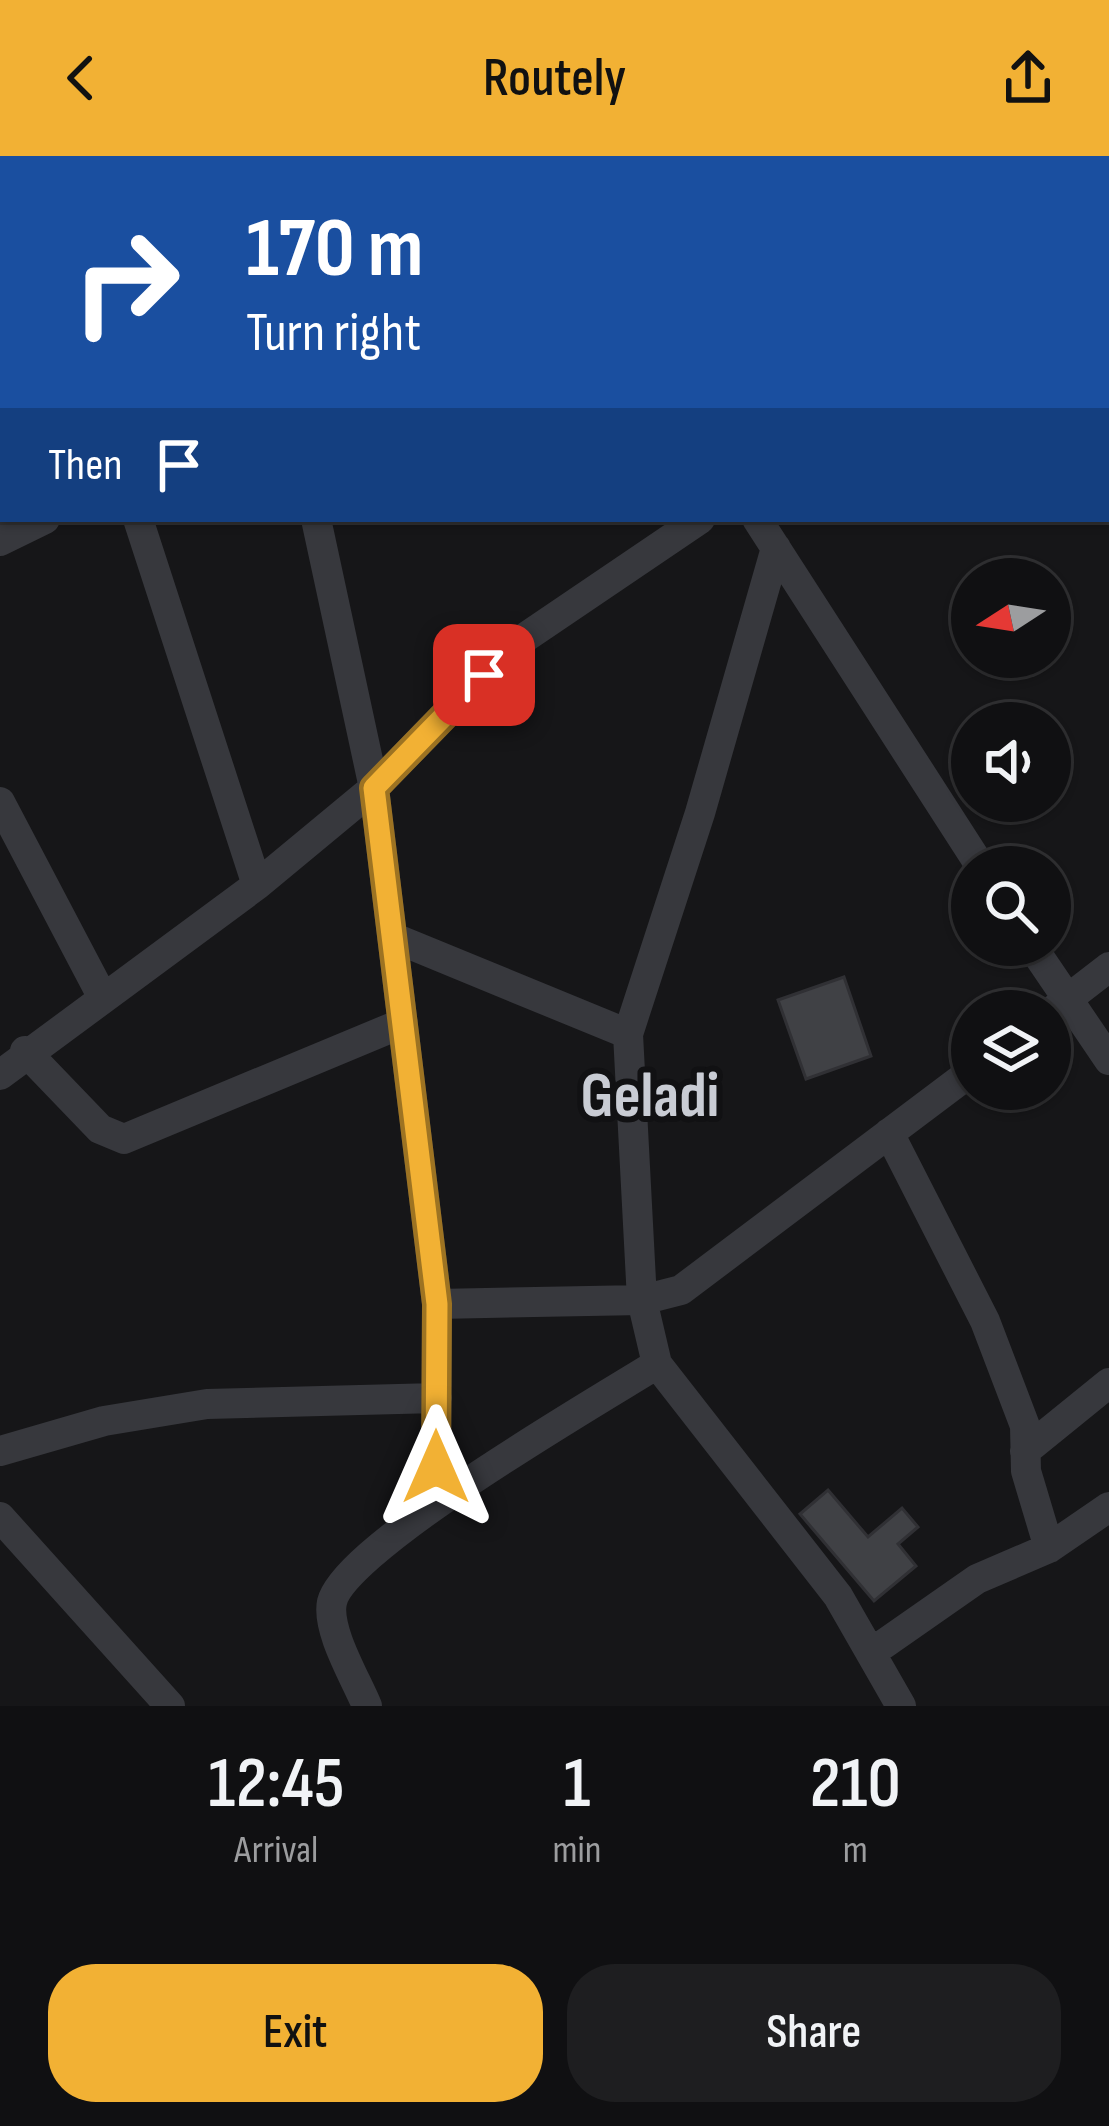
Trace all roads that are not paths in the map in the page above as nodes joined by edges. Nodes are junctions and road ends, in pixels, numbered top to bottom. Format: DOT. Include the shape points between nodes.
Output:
graph roads {
  1 [pos="39,522"];
  2 [pos="140,522"];
  3 [pos="317,522"];
  4 [pos="696,522"];
  5 [pos="759,522"];
  6 [pos="0,541"];
  7 [pos="776,548"];
  8 [pos="374,788"];
  9 [pos="0,802"];
  10 [pos="968,846"];
  11 [pos="257,885"];
  12 [pos="392,937"];
  13 [pos="1109,967"];
  14 [pos="102,996"];
  15 [pos="1071,996"];
  16 [pos="1071,1020"];
  17 [pos="403,1023"];
  18 [pos="628,1034"];
  19 [pos="26,1051"];
  20 [pos="1109,1060"];
  21 [pos="0,1075"];
  22 [pos="951,1087"];
  23 [pos="889,1133"];
  24 [pos="642,1300"];
  25 [pos="437,1304"];
  26 [pos="658,1364"];
  27 [pos="1109,1383"];
  28 [pos="437,1398"];
  29 [pos="0,1451"];
  30 [pos="1025,1451"];
  31 [pos="436,1502"];
  32 [pos="1109,1507"];
  33 [pos="0,1516"];
  34 [pos="1049,1548"];
  35 [pos="872,1653"];
  36 [pos="170,1706"];
  37 [pos="367,1706"];
  38 [pos="901,1706"];
  1 -- 6 [label="street"];
  2 -- 11 [label="street"];
  3 -- 8 [label="street"];
  4 -- 8 [label="street" via="511,646"];
  5 -- 7 [label="street"];
  7 -- 10 [label="street"];
  7 -- 18 [label="street"];
  8 -- 11 [label="street"];
  8 -- 12 [label="street"];
  9 -- 14 [label="street"];
  11 -- 14 [label="street"];
  12 -- 17 [label="street"];
  12 -- 18 [label="street"];
  13 -- 15 [label="street"];
  14 -- 19 [label="street"];
  16 -- 20 [label="street"];
  17 -- 19 [label="street" via="124,1139 100,1130"];
  17 -- 25 [label="street"];
  18 -- 24 [label="street"];
  19 -- 21 [label="street"];
  22 -- 23 [label="street"];
  23 -- 24 [label="street" via="681,1290"];
  23 -- 30 [label="street" via="985,1321 1024,1426"];
  24 -- 25 [label="street"];
  24 -- 26 [label="street"];
  25 -- 28 [label="street"];
  26 -- 31 [label="street"];
  26 -- 35 [label="street" via="838,1596"];
  27 -- 30 [label="street"];
  28 -- 29 [label="street" via="207,1404 104,1421"];
  28 -- 31 [label="street"];
  30 -- 34 [label="street"];
  31 -- 37 [label="street" via="340,1585 331,1604"];
  32 -- 34 [label="street"];
  33 -- 36 [label="street"];
  34 -- 35 [label="street" via="977,1579"];
  35 -- 38 [label="street"];
}
